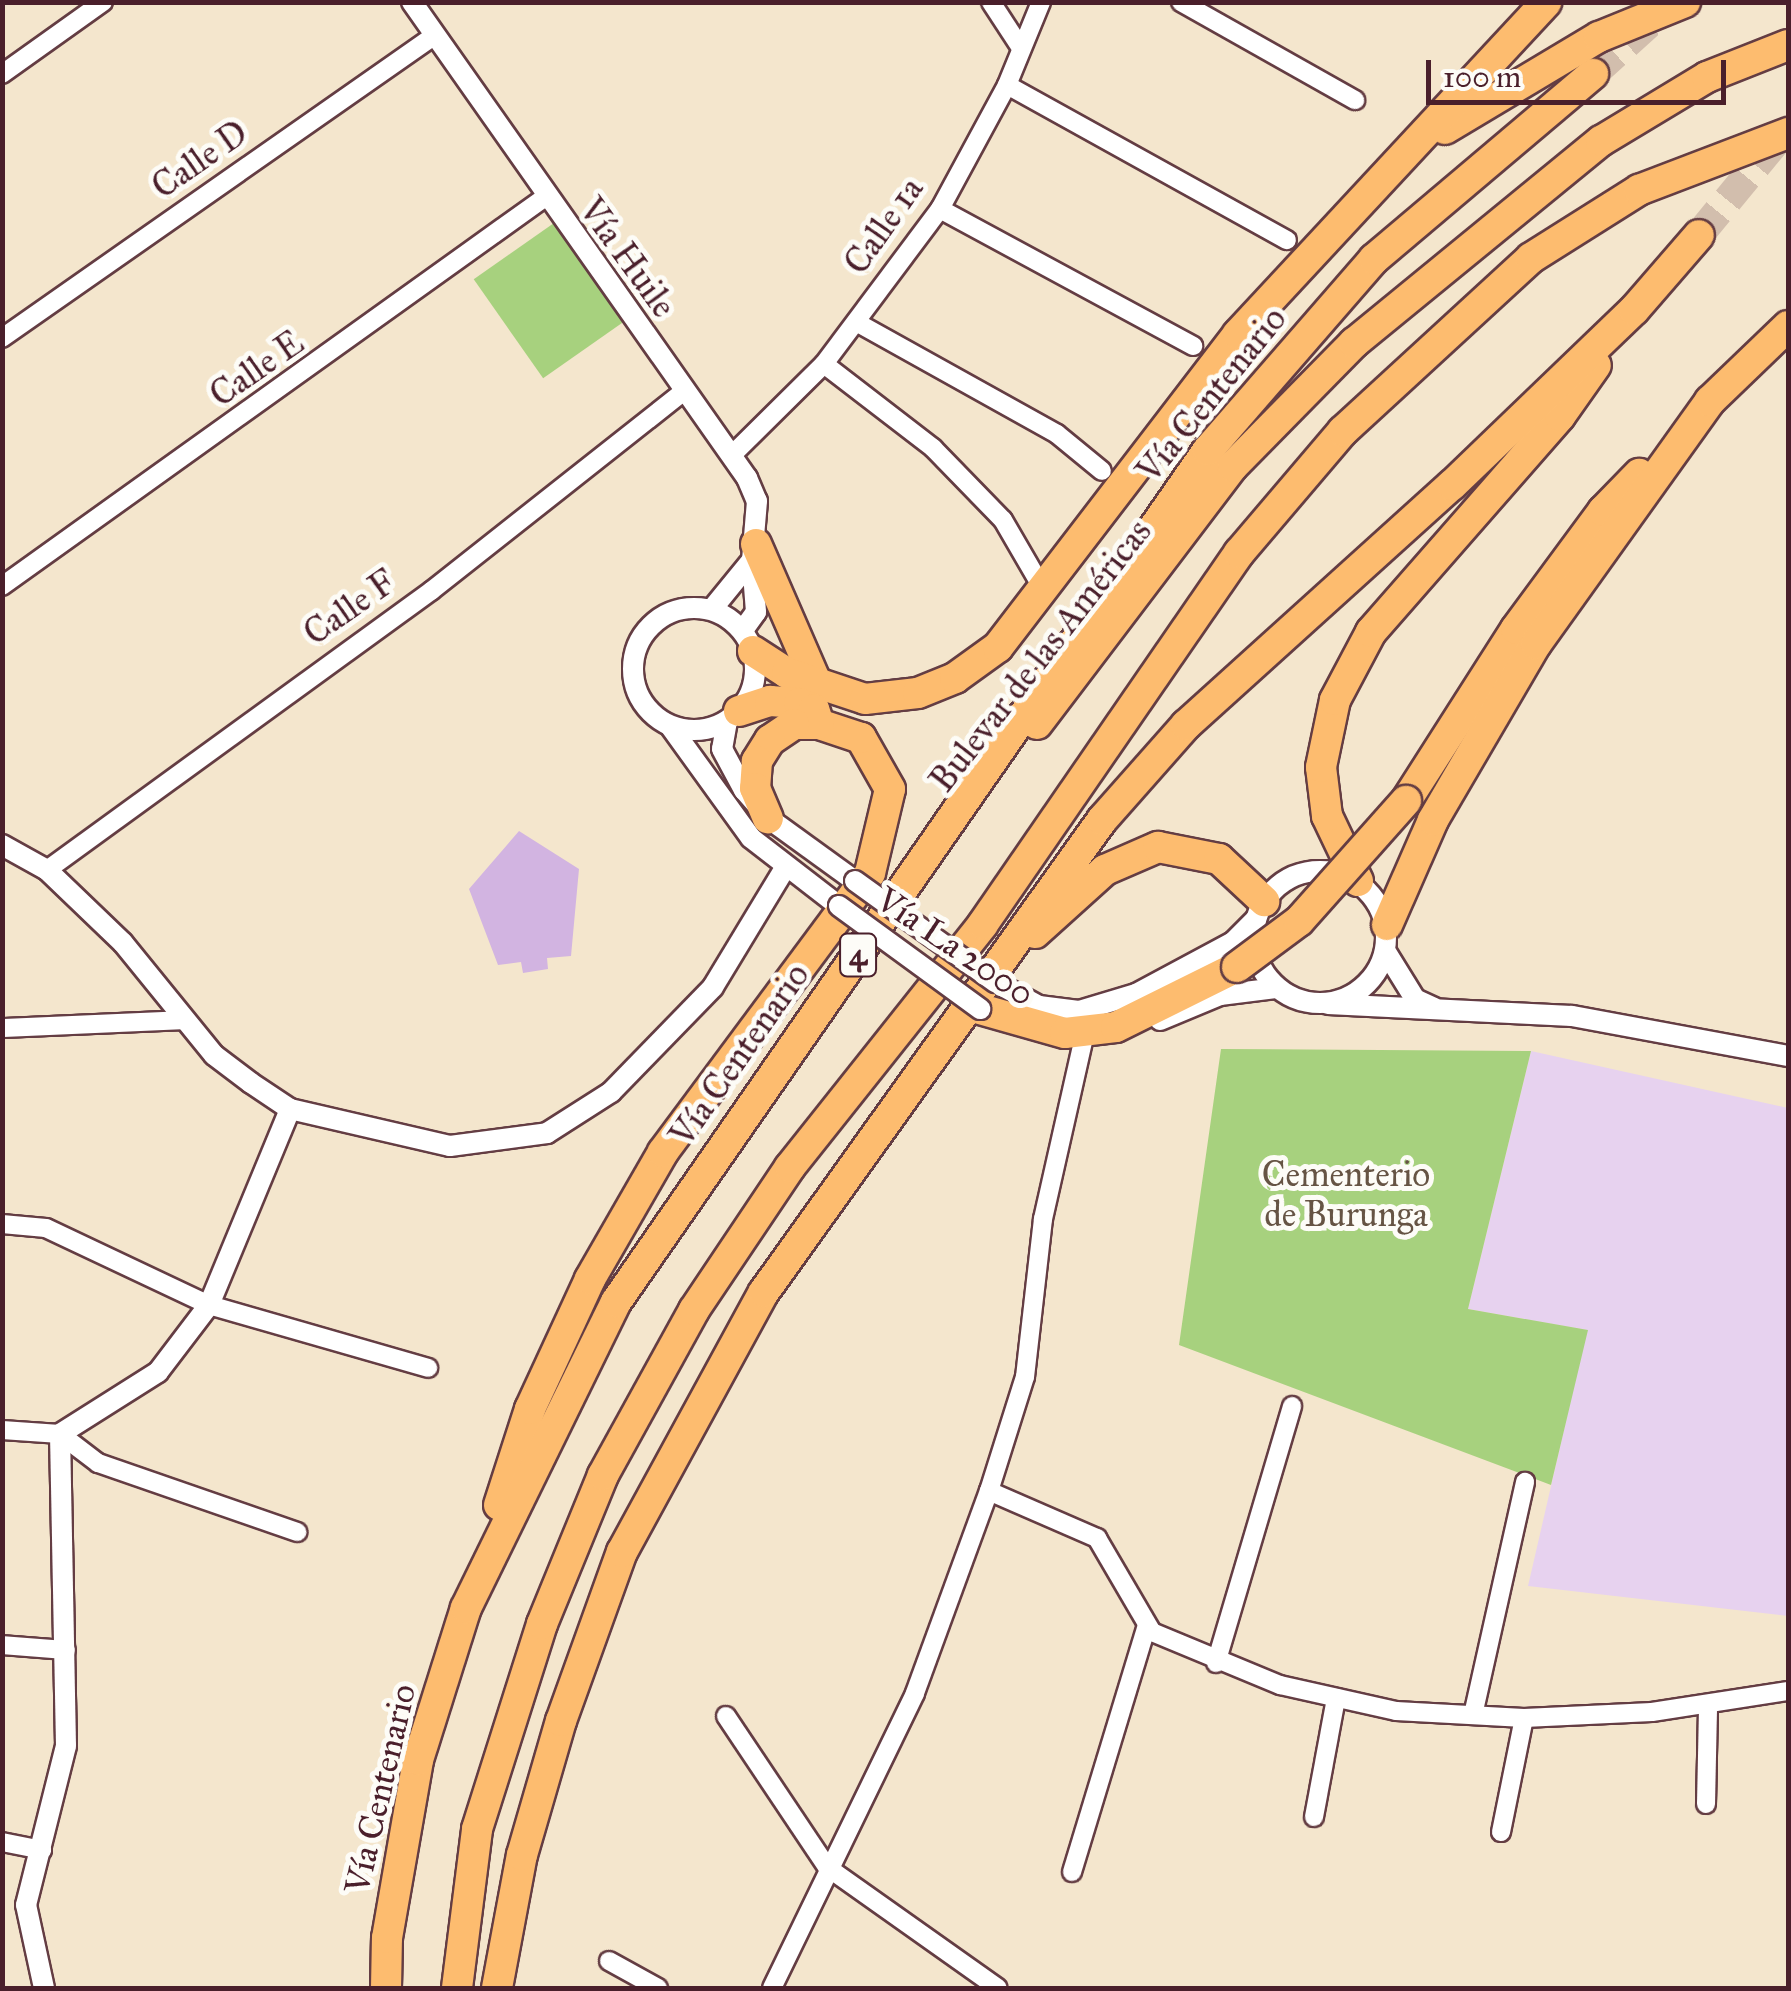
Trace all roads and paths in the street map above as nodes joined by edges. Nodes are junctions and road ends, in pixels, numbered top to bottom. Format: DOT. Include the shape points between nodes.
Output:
graph roads {
  1 [pos="103,2"];
  2 [pos="412,2"];
  3 [pos="991,2"];
  4 [pos="1041,2"];
  5 [pos="1182,2"];
  6 [pos="1546,2"];
  7 [pos="1685,2"];
  8 [pos="434,35"];
  9 [pos="1788,45"];
  10 [pos="1021,48"];
  11 [pos="2,74"];
  12 [pos="1593,74"];
  13 [pos="1007,85"];
  14 [pos="1356,100"];
  15 [pos="1788,133"];
  16 [pos="1406,154"];
  17 [pos="544,198"];
  18 [pos="940,209"];
  19 [pos="1699,235"];
  20 [pos="1287,240"];
  21 [pos="1634,310"];
  22 [pos="856,322"];
  23 [pos="1788,326"];
  24 [pos="2,338"];
  25 [pos="1193,346"];
  26 [pos="824,364"];
  27 [pos="684,390"];
  28 [pos="1710,401"];
  29 [pos="732,456"];
  30 [pos="1102,471"];
  31 [pos="754,552"];
  32 [pos="1039,582"];
  33 [pos="2,586"];
  34 [pos="712,609"];
  35 [pos="748,641"];
  36 [pos="817,684"];
  37 [pos="733,716"];
  38 [pos="819,724"];
  39 [pos="670,726"];
  40 [pos="768,818"];
  41 [pos="2,845"];
  42 [pos="785,868"];
  43 [pos="48,870"];
  44 [pos="916,876"];
  45 [pos="1358,881"];
  46 [pos="1259,910"];
  47 [pos="1386,939"];
  48 [pos="996,973"];
  49 [pos="1276,988"];
  50 [pos="1328,1004"];
  51 [pos="980,1009"];
  52 [pos="1436,1009"];
  53 [pos="183,1020"];
  54 [pos="2,1028"];
  55 [pos="1083,1041"];
  56 [pos="1788,1056"];
  57 [pos="290,1108"];
  58 [pos="2,1224"];
  59 [pos="209,1305"];
  60 [pos="428,1368"];
  61 [pos="1292,1406"];
  62 [pos="2,1430"];
  63 [pos="60,1434"];
  64 [pos="1525,1482"];
  65 [pos="989,1490"];
  66 [pos="296,1532"];
  67 [pos="466,1608"];
  68 [pos="1146,1628"];
  69 [pos="2,1645"];
  70 [pos="66,1650"];
  71 [pos="1216,1663"];
  72 [pos="1788,1691"];
  73 [pos="1336,1698"];
  74 [pos="1708,1706"];
  75 [pos="1474,1715"];
  76 [pos="726,1716"];
  77 [pos="1524,1718"];
  78 [pos="1706,1804"];
  79 [pos="1314,1816"];
  80 [pos="1501,1832"];
  81 [pos="2,1842"];
  82 [pos="42,1850"];
  83 [pos="827,1868"];
  84 [pos="1072,1872"];
  85 [pos="609,1960"];
  86 [pos="44,1988"];
  87 [pos="386,1988"];
  88 [pos="457,1988"];
  89 [pos="497,1988"];
  90 [pos="658,1988"];
  91 [pos="772,1988"];
  92 [pos="998,1988"];
  1 -- 11 [label="street"];
  2 -- 8 [label="street, Vía Huile"];
  3 -- 10 [label="street"];
  4 -- 10 [label="street, Calle 1a"];
  5 -- 14 [label="street"];
  6 -- 16 [label="highway"];
  7 -- 16 [label="highway" via="1600,37"];
  8 -- 17 [label="street, Vía Huile"];
  8 -- 24 [label="street, Calle D"];
  9 -- 44 [label="highway, Bulevar de las Américas" via="1707,77 1601,141 1354,343 1234,466"];
  10 -- 13 [label="street, Calle 1a"];
  12 -- 44 [label="highway, Vía Centenario / 4" via="1374,260 1208,450"];
  13 -- 18 [label="street, Calle 1a"];
  13 -- 20 [label="street"];
  15 -- 88 [label="highway" via="1639,190 1531,258 1344,431 1239,552 983,924 790,1166 694,1310 604,1475 542,1624 477,1828"];
  16 -- 36 [label="highway" via="1330,228 1238,334 998,647 956,678 918,692 865,699"];
  17 -- 27 [label="street, Vía Huile"];
  17 -- 33 [label="street, Calle E"];
  18 -- 22 [label="street, Calle 1a"];
  18 -- 25 [label="street"];
  19 -- 21 [label="highway"];
  21 -- 45 [label="highway" via="1560,416 1371,632 1335,700 1320,767 1326,816"];
  21 -- 48 [label="highway" via="1186,726 1102,820"];
  22 -- 26 [label="street, Calle 1a"];
  22 -- 30 [label="street" via="1058,434"];
  23 -- 28 [label="highway"];
  26 -- 29 [label="street, Calle 1a"];
  26 -- 32 [label="street" via="933,448 1003,520"];
  27 -- 29 [label="street, Vía Huile"];
  27 -- 43 [label="street, Calle F" via="431,591"];
  28 -- 47 [label="highway" via="1536,644 1432,820"];
  28 -- 51 [label="highway, bridge" via="1603,511 1516,629 1406,801 1298,922 1237,967 1116,1026 1065,1033"];
  29 -- 31 [label="street, Vía Huile" via="757,501"];
  31 -- 34 [label="street"];
  31 -- 35 [label="street, Vía Huile" via="756,612"];
  31 -- 36 [label="highway"];
  34 -- 35 [label="street"];
  34 -- 39 [label="street" via="671,611 640,638 632,658 639,699"];
  35 -- 36 [label="highway"];
  35 -- 37 [label="street" via="756,672"];
  37 -- 38 [label="highway" via="770,701 799,702 814,709"];
  37 -- 39 [label="street" via="689,731"];
  37 -- 40 [label="street, Vía La 2000" via="722,749 728,768"];
  38 -- 40 [label="highway" via="794,724 770,740 756,761 754,788"];
  38 -- 67 [label="highway" via="861,738 890,789 870,874 664,1152 590,1279 530,1409"];
  39 -- 42 [label="street, Vía La 2000" via="721,802"];
  40 -- 48 [label="street, Vía La 2000, bridge"];
  41 -- 43 [label="street"];
  42 -- 51 [label="street, Vía La 2000, bridge"];
  42 -- 57 [label="street" via="713,987 611,1092 547,1133 450,1146"];
  43 -- 53 [label="street" via="122,943"];
  44 -- 67 [label="highway, Vía Centenario / 4" via="760,1087 616,1302"];
  45 -- 46 [label="street" via="1318,870 1296,874"];
  45 -- 47 [label="street" via="1377,900"];
  46 -- 48 [label="street, Vía La 2000" via="1233,942 1136,994 1079,1011 1039,1006"];
  46 -- 48 [label="highway" via="1218,859 1158,847 1105,870"];
  46 -- 49 [label="street" via="1253,945"];
  47 -- 50 [label="street" via="1364,986"];
  47 -- 52 [label="street" via="1415,999"];
  48 -- 89 [label="highway" via="764,1292 622,1552 561,1720 522,1855"];
  49 -- 50 [label="street" via="1300,1001"];
  49 -- 55 [label="street, Vía La 2000" via="1220,995 1136,1030"];
  50 -- 52 [label="street"];
  51 -- 55 [label="street, Vía La 2000" via="1015,1032 1057,1043"];
  52 -- 56 [label="street" via="1572,1016"];
  53 -- 54 [label="street"];
  53 -- 57 [label="street" via="214,1054"];
  55 -- 65 [label="street" via="1043,1219 1024,1377"];
  57 -- 59 [label="street"];
  58 -- 59 [label="street" via="46,1228"];
  59 -- 60 [label="street"];
  59 -- 63 [label="street" via="158,1372"];
  61 -- 71 [label="street"];
  62 -- 63 [label="street"];
  63 -- 66 [label="street" via="98,1463"];
  63 -- 70 [label="street"];
  64 -- 75 [label="street"];
  65 -- 68 [label="street" via="1097,1538"];
  65 -- 83 [label="street" via="915,1694"];
  67 -- 87 [label="highway, Vía Centenario / 4" via="418,1760 387,1938"];
  68 -- 71 [label="street"];
  68 -- 84 [label="street"];
  69 -- 70 [label="street"];
  70 -- 82 [label="street" via="66,1746"];
  71 -- 73 [label="street"];
  72 -- 74 [label="street"];
  73 -- 75 [label="street" via="1396,1711"];
  73 -- 79 [label="street"];
  74 -- 77 [label="street"];
  74 -- 78 [label="street"];
  75 -- 77 [label="street"];
  76 -- 83 [label="street"];
  77 -- 80 [label="street"];
  81 -- 82 [label="street"];
  82 -- 86 [label="street" via="26,1906"];
  83 -- 91 [label="street"];
  83 -- 92 [label="street"];
  85 -- 90 [label="street"];
}
